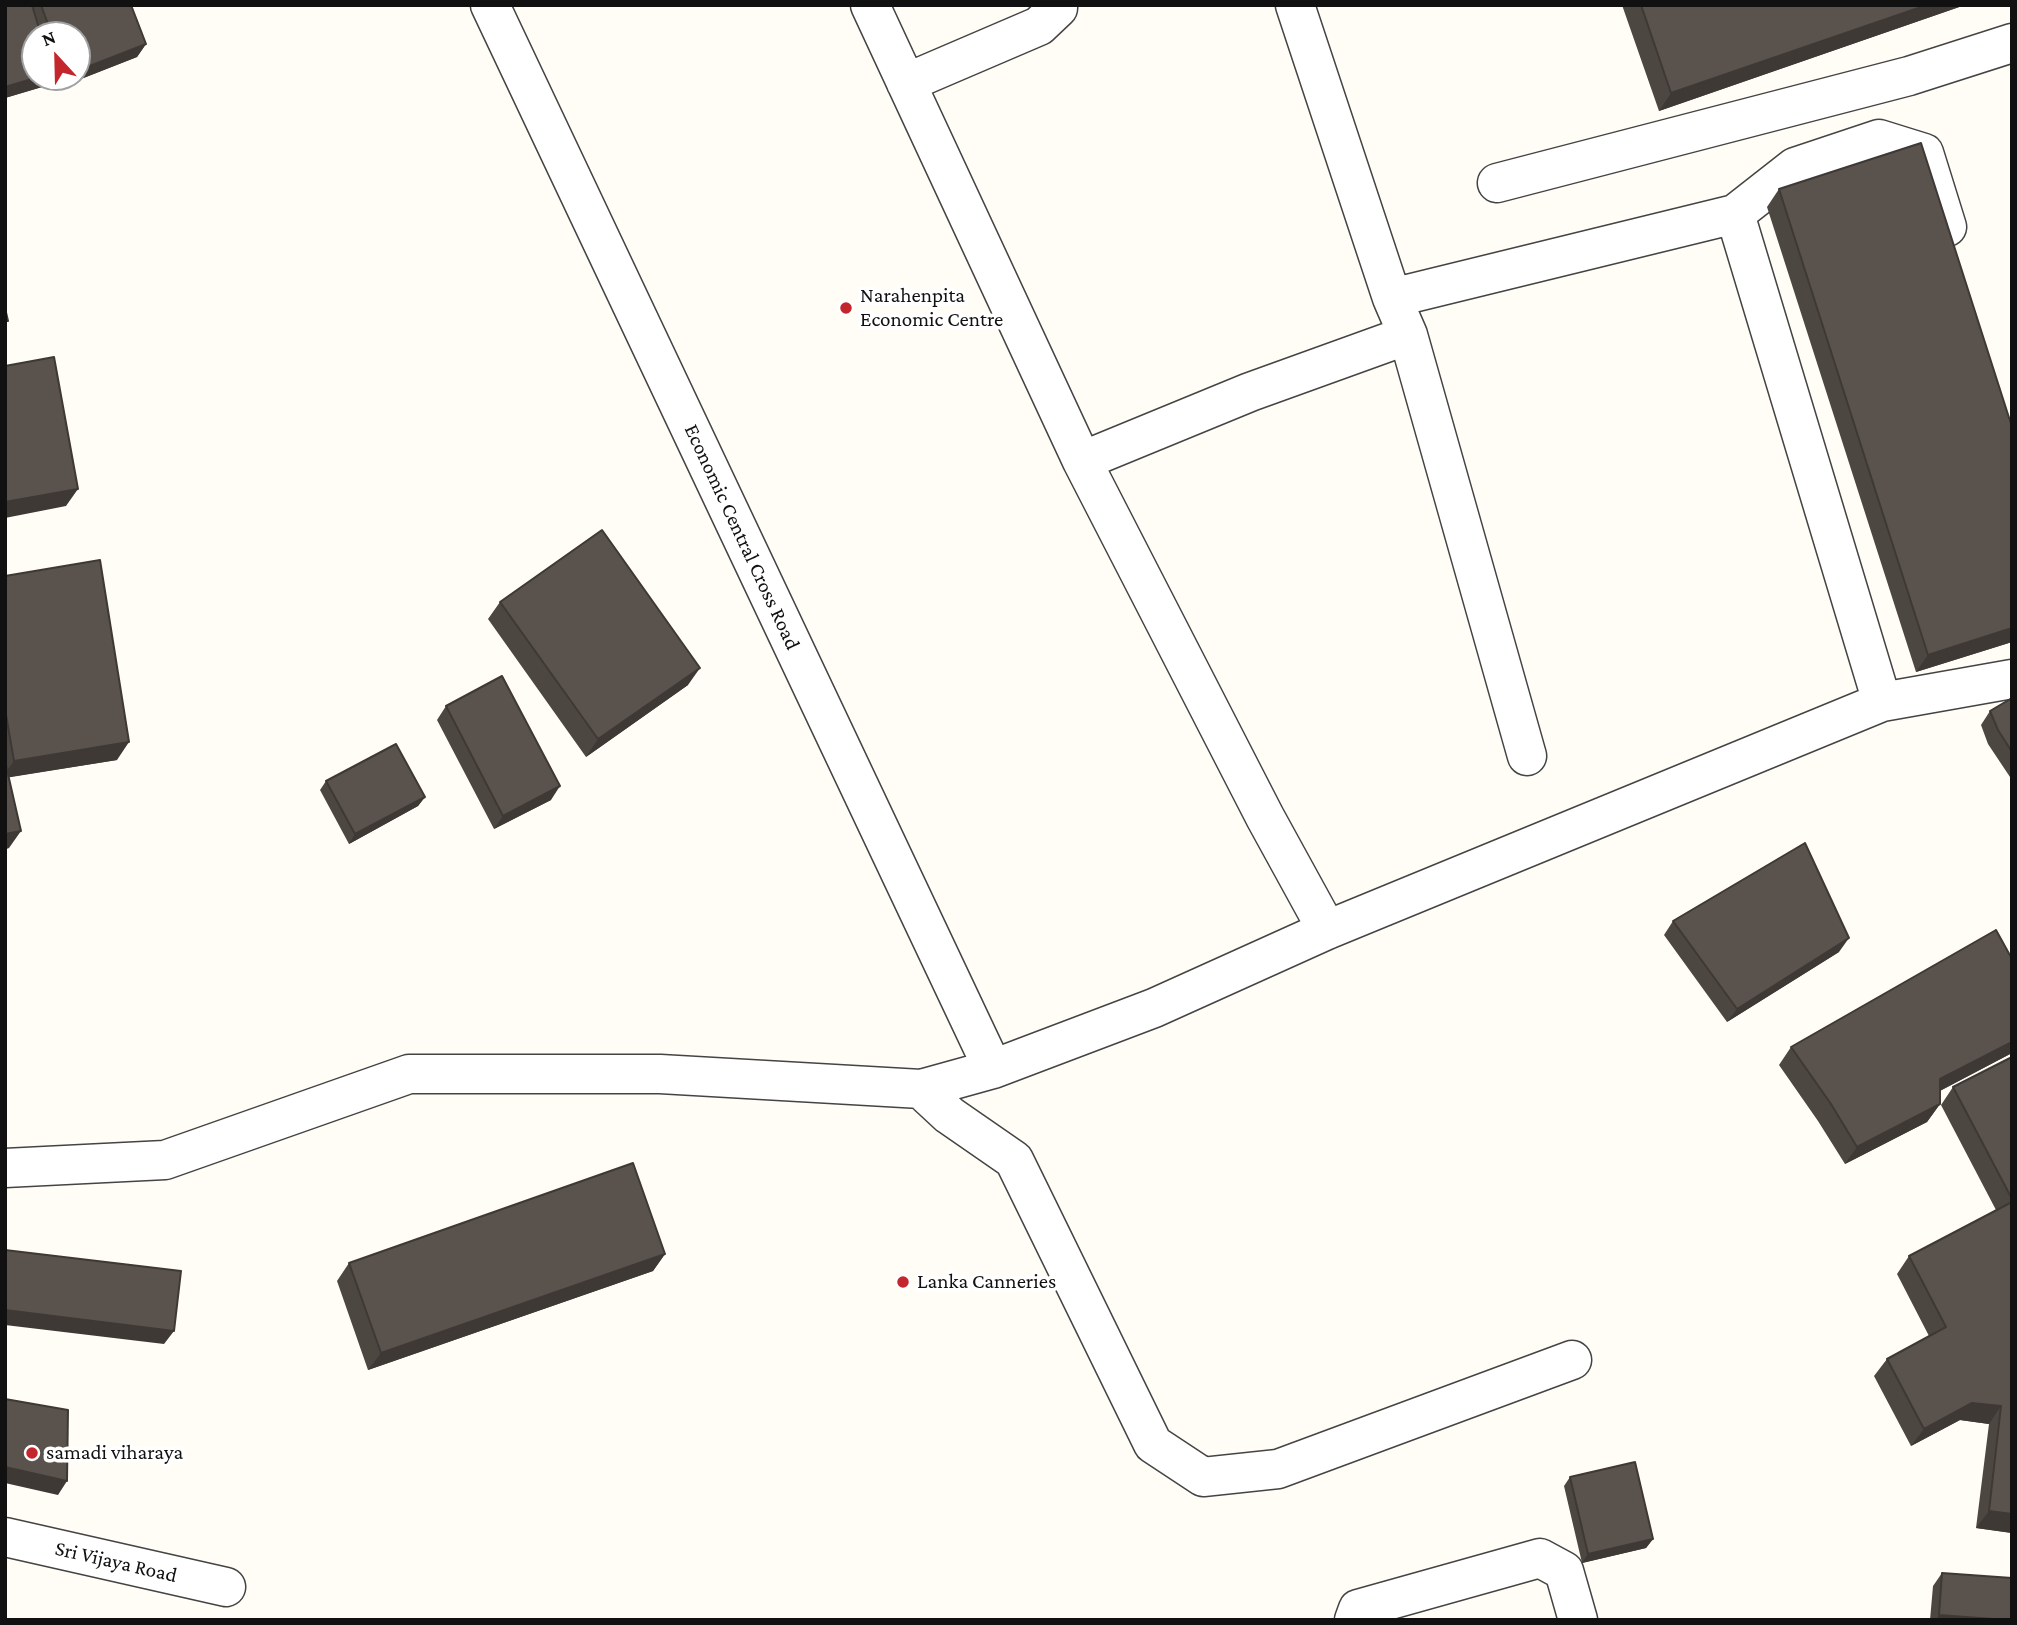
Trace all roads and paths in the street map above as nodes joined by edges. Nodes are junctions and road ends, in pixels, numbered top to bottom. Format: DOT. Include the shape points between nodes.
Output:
graph roads {
  1 [pos="490,5"];
  2 [pos="870,5"];
  3 [pos="1058,5"];
  4 [pos="1295,5"];
  5 [pos="2012,43"];
  6 [pos="906,83"];
  7 [pos="1497,183"];
  8 [pos="1735,214"];
  9 [pos="1956,260"];
  10 [pos="1392,298"];
  11 [pos="1408,335"];
  12 [pos="1082,461"];
  13 [pos="2012,679"];
  14 [pos="1882,702"];
  15 [pos="1527,756"];
  16 [pos="1327,930"];
  17 [pos="993,1069"];
  18 [pos="921,1089"];
  19 [pos="5,1168"];
  20 [pos="1572,1360"];
  21 [pos="5,1537"];
  22 [pos="226,1587"];
  23 [pos="1354,1620"];
  24 [pos="1578,1620"];
  1 -- 17 [label="street, Economic Central Cross Road"];
  2 -- 6 [label="street"];
  3 -- 6 [label="street" via="1039,26"];
  4 -- 10 [label="street"];
  5 -- 7 [label="street" via="1909,75"];
  6 -- 12 [label="street"];
  8 -- 9 [label="street" via="1795,167 1879,139 1924,153"];
  8 -- 10 [label="street"];
  8 -- 14 [label="street"];
  10 -- 11 [label="street"];
  11 -- 12 [label="street" via="1250,392"];
  11 -- 15 [label="street"];
  12 -- 16 [label="street"];
  13 -- 14 [label="street"];
  14 -- 16 [label="street"];
  16 -- 17 [label="street" via="1154,1008"];
  17 -- 18 [label="street"];
  18 -- 19 [label="street" via="660,1074 409,1074 165,1160"];
  18 -- 20 [label="street" via="949,1115 1014,1160 1153,1444 1203,1477 1278,1469"];
  21 -- 22 [label="street, Sri Vijaya Road"];
  23 -- 24 [label="street" via="1358,1609 1540,1558 1564,1571"];
}
